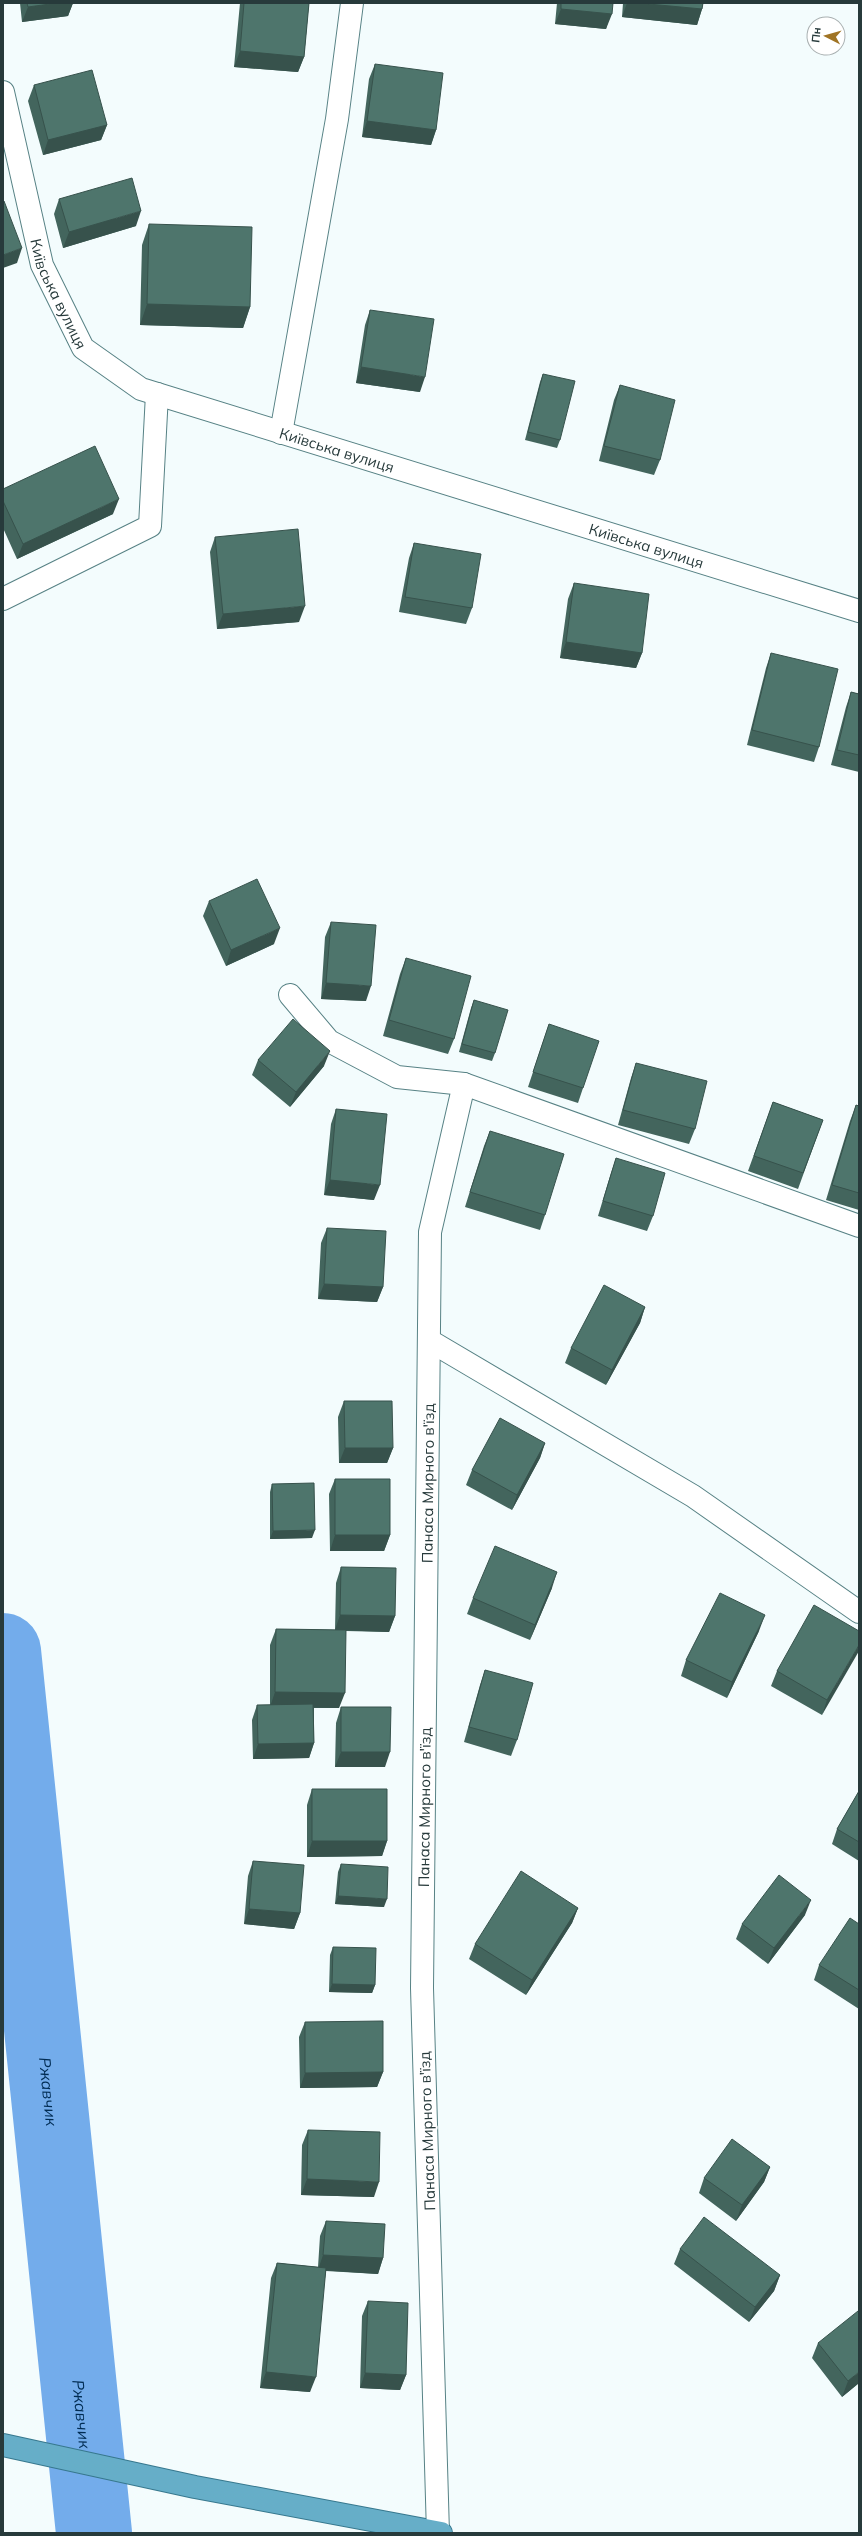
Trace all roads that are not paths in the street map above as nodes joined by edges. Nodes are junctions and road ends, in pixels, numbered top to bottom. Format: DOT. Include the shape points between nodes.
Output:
graph roads {
  1 [pos="352,3"];
  2 [pos="3,92"];
  3 [pos="157,394"];
  4 [pos="281,432"];
  5 [pos="3,598"];
  6 [pos="859,611"];
  7 [pos="290,995"];
  8 [pos="464,1084"];
  9 [pos="859,1226"];
  10 [pos="430,1341"];
  11 [pos="859,1612"];
  12 [pos="3,2445"];
  13 [pos="439,2533"];
  1 -- 4 [label="street" via="337,119"];
  2 -- 3 [label="street, Київська вулиця" via="42,265 83,348 141,389"];
  3 -- 4 [label="street, Київська вулиця"];
  3 -- 5 [label="street" via="150,526"];
  4 -- 6 [label="street, Київська вулиця"];
  7 -- 8 [label="street" via="329,1042 397,1076"];
  8 -- 9 [label="street"];
  8 -- 10 [label="street, Панаса Мирного в'їзд" via="430,1232"];
  10 -- 11 [label="street" via="693,1496"];
  10 -- 13 [label="street, Панаса Мирного в'їзд" via="422,1988"];
  12 -- 13 [label="highway" via="195,2487"];
}
